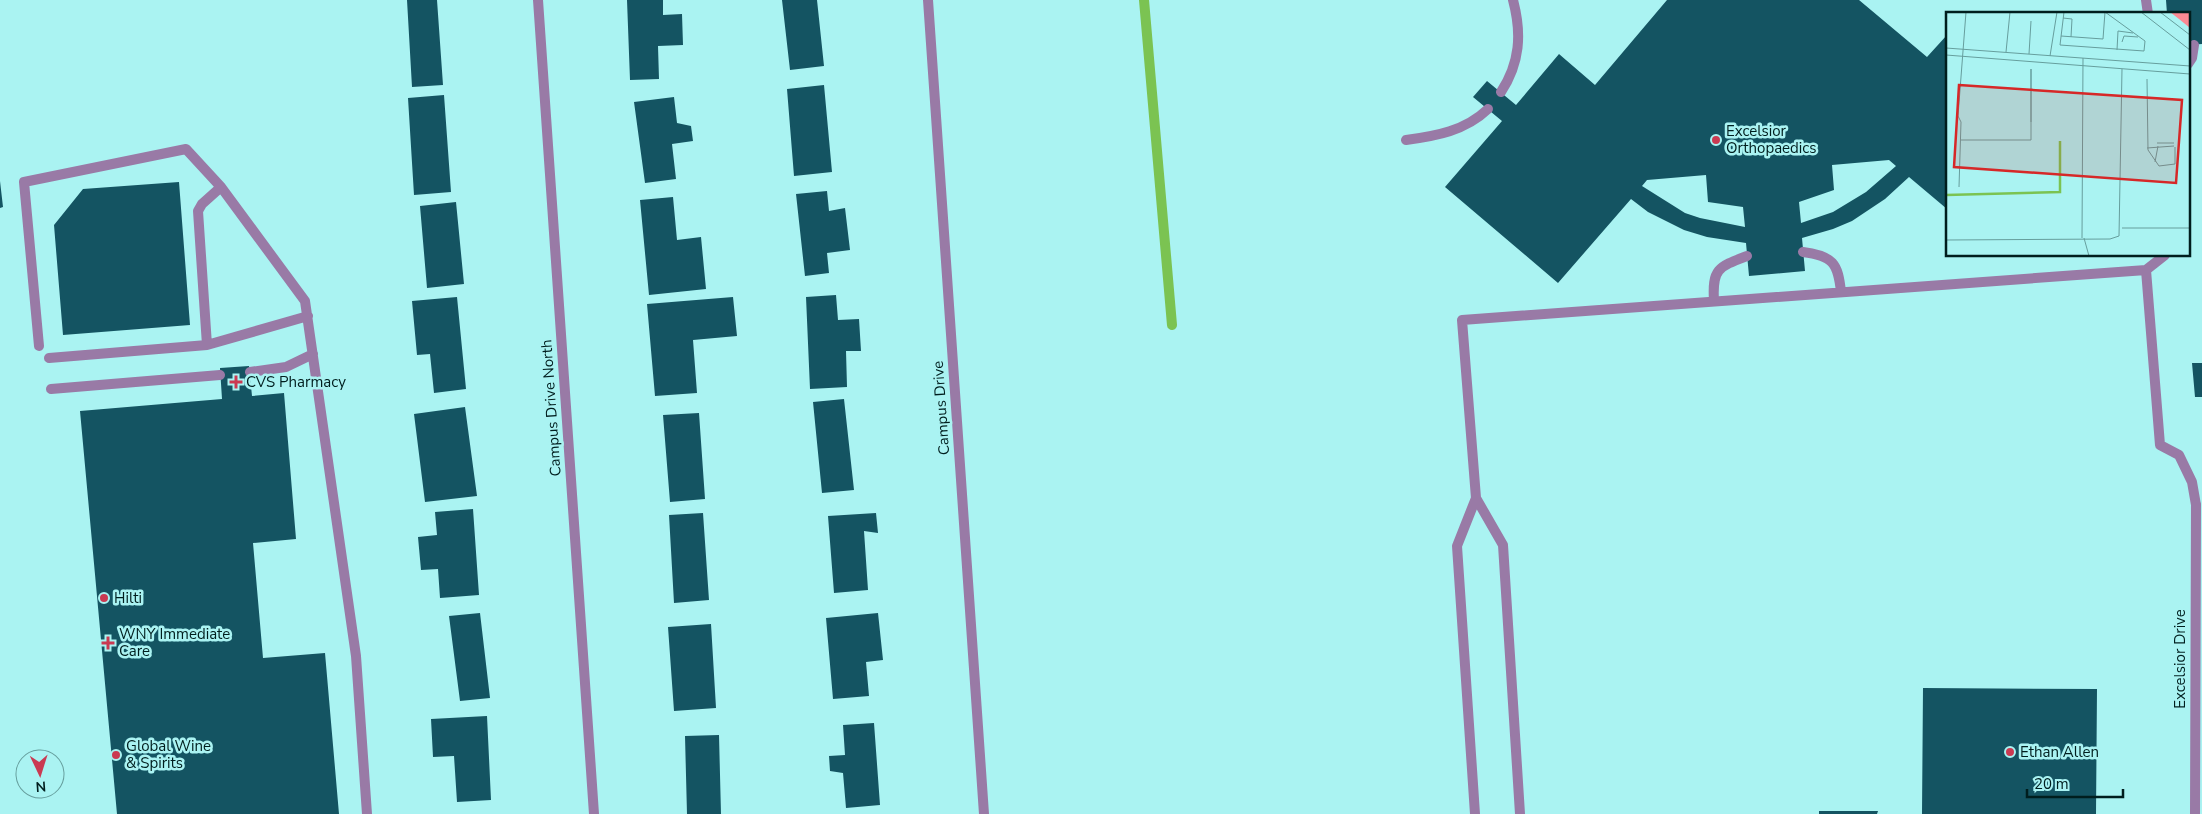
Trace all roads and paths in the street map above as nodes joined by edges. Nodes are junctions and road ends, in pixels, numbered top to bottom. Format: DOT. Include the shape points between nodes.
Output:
graph roads {
  1 [pos="538,0"];
  2 [pos="928,0"];
  3 [pos="1514,0"];
  4 [pos="2194,45"];
  5 [pos="2190,61"];
  6 [pos="1501,92"];
  7 [pos="1488,109"];
  8 [pos="1406,140"];
  9 [pos="221,187"];
  10 [pos="1803,252"];
  11 [pos="1747,256"];
  12 [pos="2164,256"];
  13 [pos="2146,270"];
  14 [pos="1841,292"];
  15 [pos="1714,301"];
  16 [pos="308,316"];
  17 [pos="207,345"];
  18 [pos="38,346"];
  19 [pos="313,354"];
  20 [pos="49,358"];
  21 [pos="250,372"];
  22 [pos="220,375"];
  23 [pos="51,389"];
  24 [pos="1476,498"];
  25 [pos="367,814"];
  26 [pos="594,814"];
  27 [pos="984,814"];
  28 [pos="1475,814"];
  29 [pos="1520,814"];
  30 [pos="2195,814"];
  1 -- 26 [label="street, Campus Drive North"];
  2 -- 27 [label="street, Campus Drive"];
  3 -- 6 [label="street" via="1520,42 1510,79"];
  4 -- 5 [label="street"];
  7 -- 8 [label="street" via="1460,128"];
  9 -- 16 [label="street" via="305,301"];
  9 -- 17 [label="street" via="198,211"];
  9 -- 18 [label="street" via="186,149 24,182"];
  10 -- 14 [label="street" via="1830,260 1838,270"];
  11 -- 15 [label="street" via="1718,271 1713,282"];
  12 -- 13 [label="street"];
  13 -- 14 [label="street"];
  13 -- 30 [label="street, Excelsior Drive" via="2160,445 2179,455 2192,482 2196,505"];
  14 -- 15 [label="street"];
  15 -- 24 [label="street" via="1462,320"];
  16 -- 17 [label="street"];
  16 -- 19 [label="street"];
  17 -- 20 [label="street"];
  19 -- 21 [label="street" via="286,367"];
  19 -- 25 [label="street" via="356,656"];
  22 -- 23 [label="street"];
  24 -- 28 [label="street" via="1457,546"];
  24 -- 29 [label="street" via="1503,545"];
}
